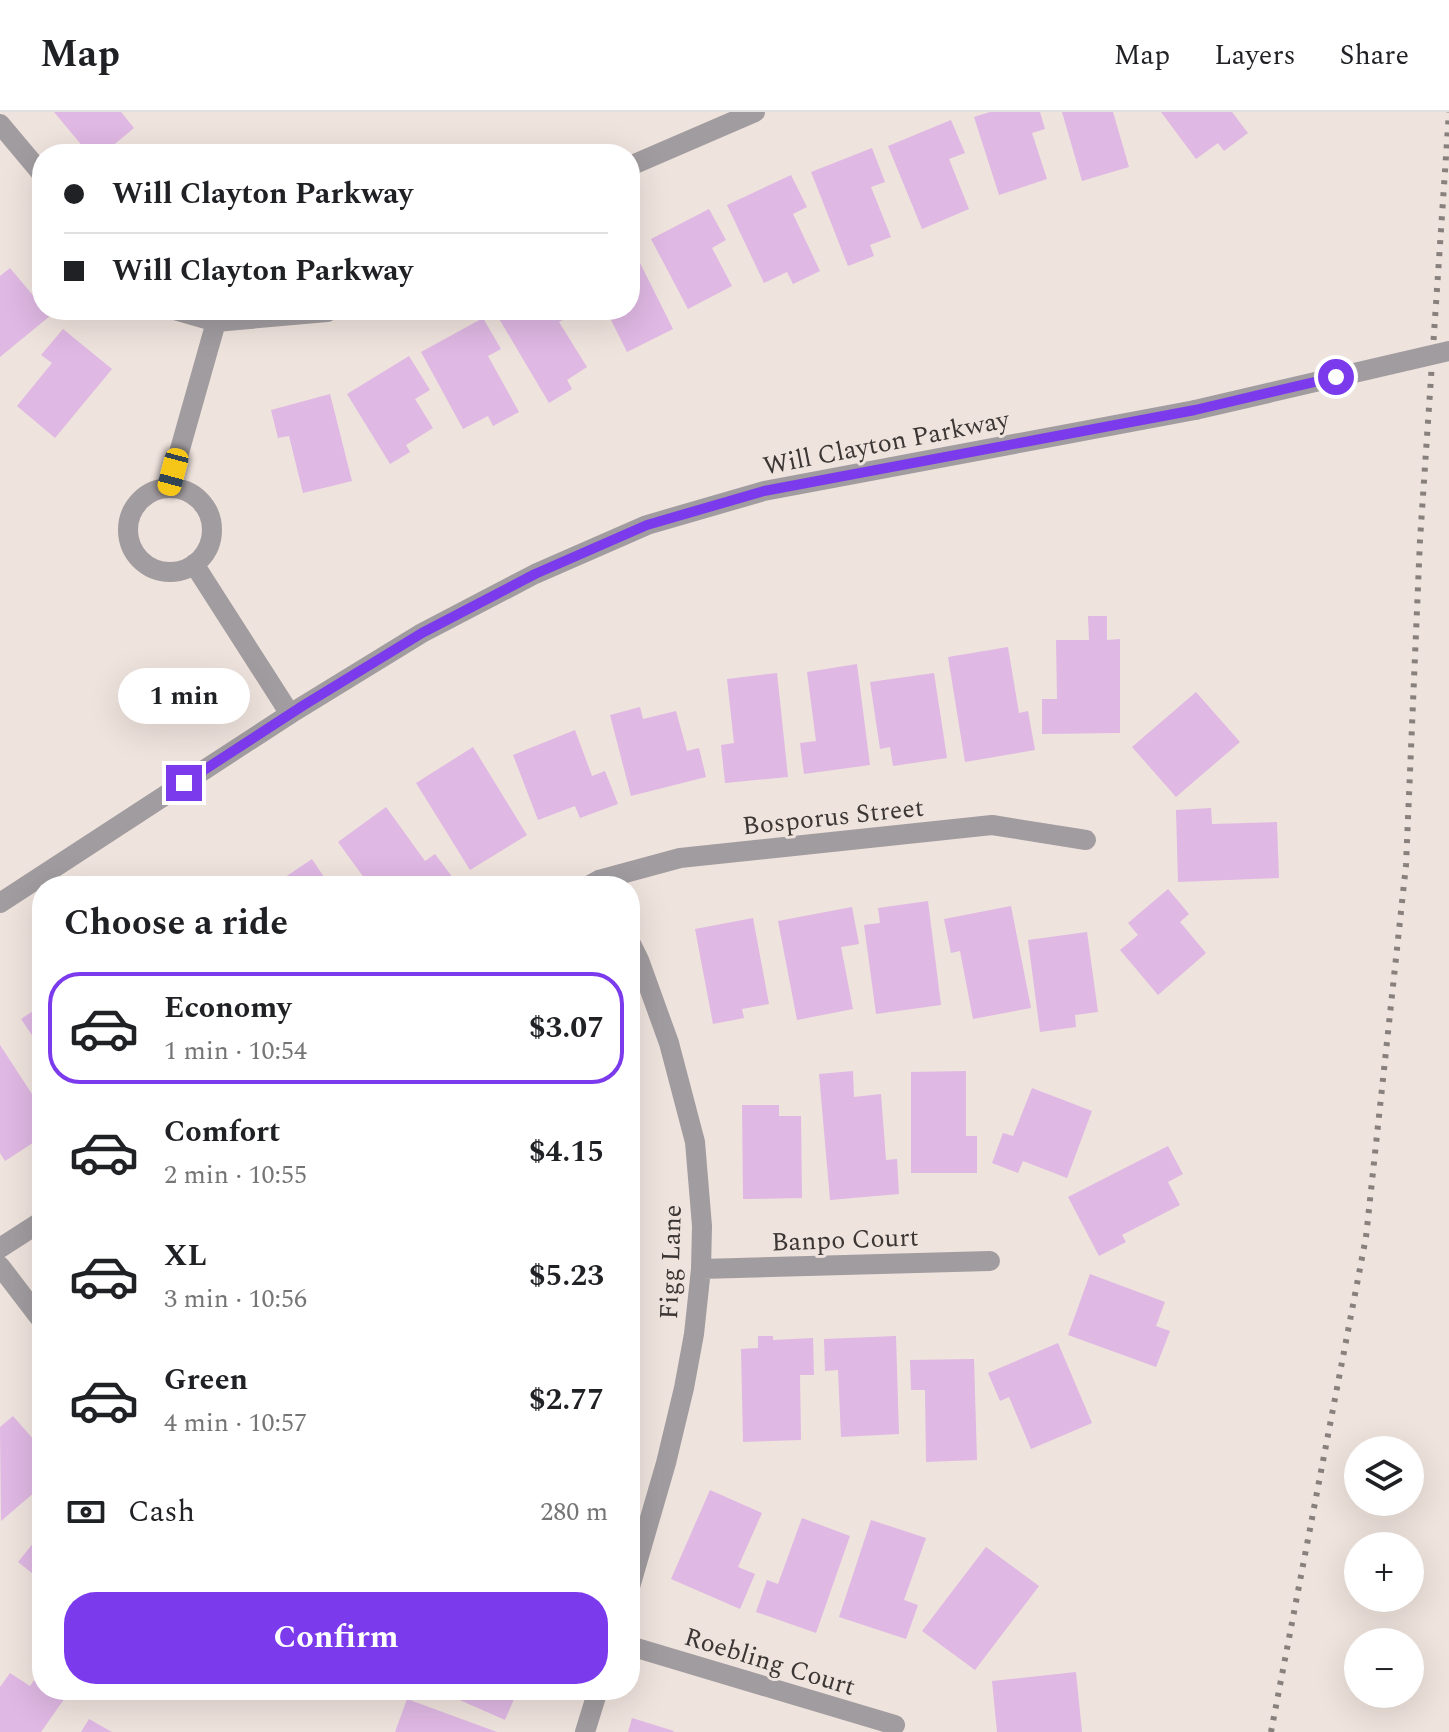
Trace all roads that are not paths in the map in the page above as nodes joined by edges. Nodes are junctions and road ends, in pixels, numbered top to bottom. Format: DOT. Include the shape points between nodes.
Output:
graph roads {
  1 [pos="755,112"];
  2 [pos="0,124"];
  3 [pos="32,162"];
  4 [pos="640,162"];
  5 [pos="209,320"];
  6 [pos="238,320"];
  7 [pos="216,322"];
  8 [pos="1449,351"];
  9 [pos="169,488"];
  10 [pos="194,564"];
  11 [pos="290,714"];
  12 [pos="1086,840"];
  13 [pos="41,876"];
  14 [pos="622,876"];
  15 [pos="32,882"];
  16 [pos="0,903"];
  17 [pos="640,963"];
  18 [pos="32,1227"];
  19 [pos="0,1248"];
  20 [pos="990,1261"];
  21 [pos="0,1266"];
  22 [pos="701,1269"];
  23 [pos="32,1308"];
  24 [pos="640,1553"];
  25 [pos="640,1649"];
  26 [pos="595,1700"];
  27 [pos="895,1725"];
  28 [pos="585,1732"];
  1 -- 4 [label="street"];
  2 -- 3 [label="street"];
  5 -- 7 [label="street"];
  6 -- 7 [label="street"];
  7 -- 9 [label="street"];
  8 -- 11 [label="street, Will Clayton Parkway, bridge" via="1195,410 764,491 647,525 450,618"];
  9 -- 10 [label="street" via="194,496 210,517 210,543"];
  9 -- 10 [label="street" via="144,497 134,508 129,521 133,549 141,561 167,572"];
  10 -- 11 [label="street"];
  11 -- 13 [label="street, Will Clayton Parkway"];
  12 -- 14 [label="street, Bosporus Street" via="992,825 680,858"];
  15 -- 16 [label="street, Will Clayton Parkway"];
  17 -- 22 [label="street, Figg Lane" via="669,1043 695,1142"];
  18 -- 19 [label="street"];
  20 -- 22 [label="street, Banpo Court"];
  21 -- 23 [label="street"];
  22 -- 24 [label="street, Figg Lane" via="684,1388"];
  25 -- 27 [label="street, Roebling Court"];
  26 -- 28 [label="street"];
}
